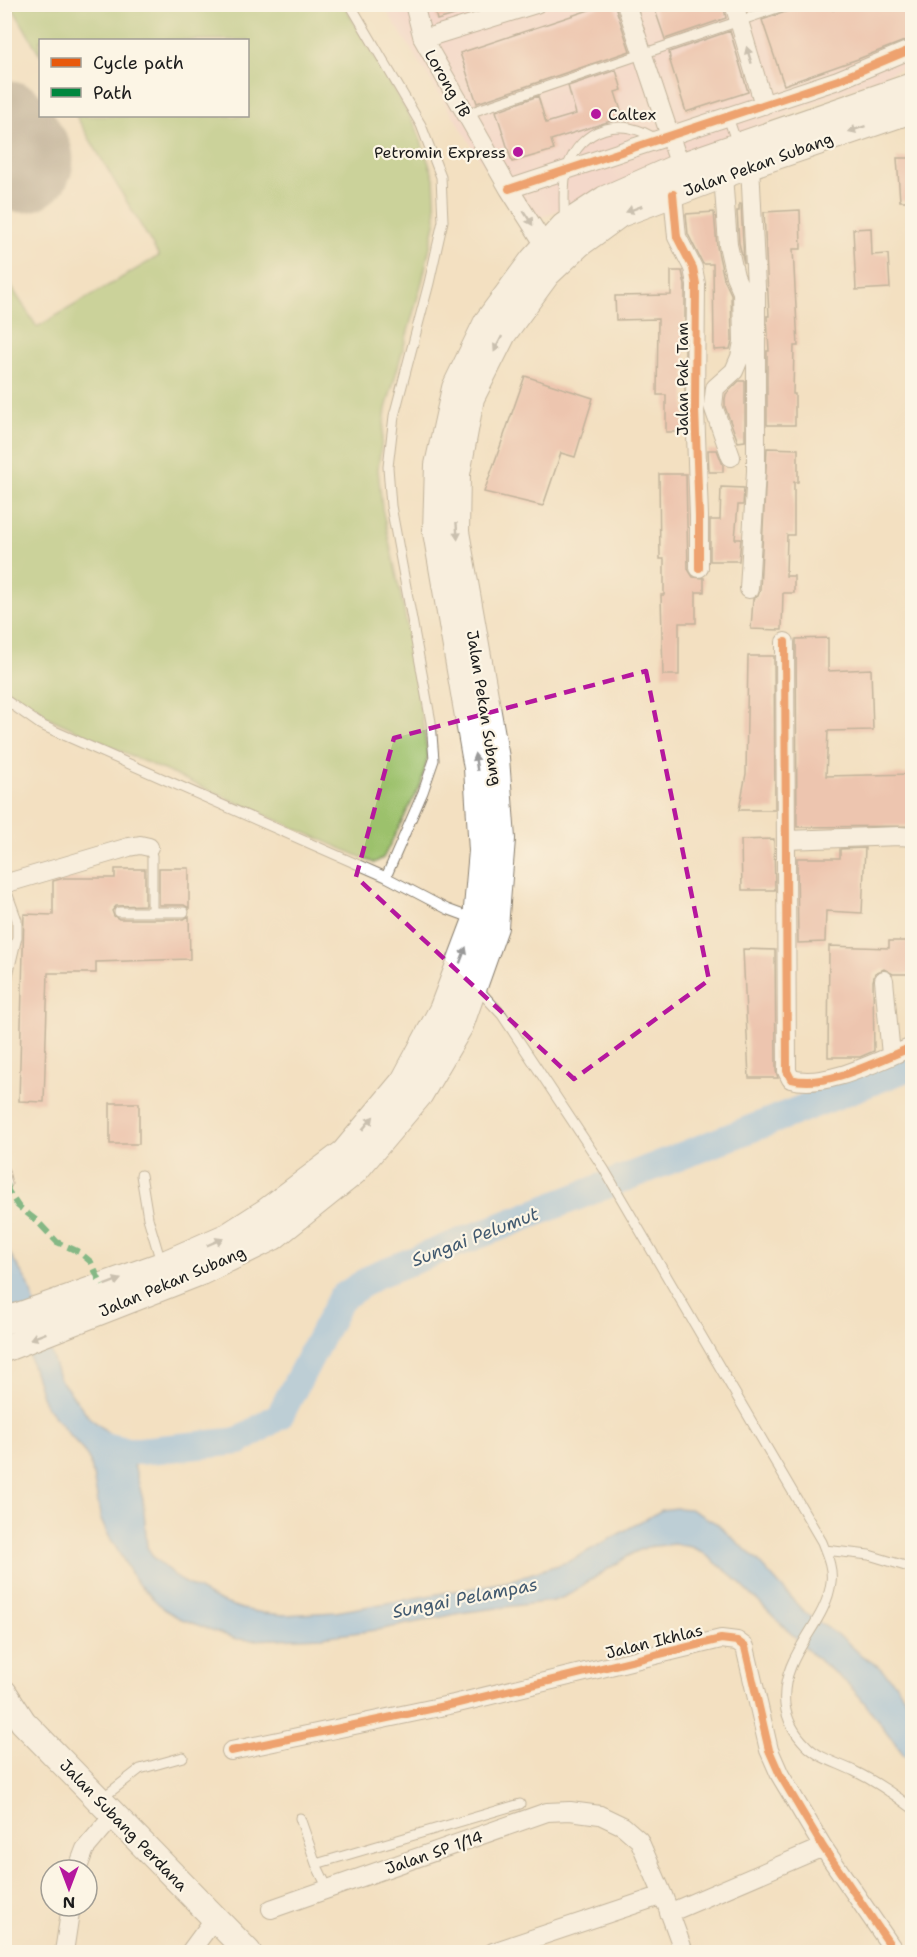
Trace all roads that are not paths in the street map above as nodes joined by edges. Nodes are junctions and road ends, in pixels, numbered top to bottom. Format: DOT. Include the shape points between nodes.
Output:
graph roads {
  1 [pos="350,4"];
  2 [pos="414,4"];
  3 [pos="536,4"];
  4 [pos="626,4"];
  5 [pos="789,4"];
  6 [pos="509,8"];
  7 [pos="736,13"];
  8 [pos="423,39"];
  9 [pos="912,49"];
  10 [pos="643,54"];
  11 [pos="912,86"];
  12 [pos="843,94"];
  13 [pos="764,105"];
  14 [pos="796,110"];
  15 [pos="912,110"];
  16 [pos="466,114"];
  17 [pos="728,117"];
  18 [pos="663,138"];
  19 [pos="744,156"];
  20 [pos="680,166"];
  21 [pos="566,171"];
  22 [pos="723,176"];
  23 [pos="509,189"];
  24 [pos="673,194"];
  25 [pos="564,226"];
  26 [pos="546,247"];
  27 [pos="731,458"];
  28 [pos="699,568"];
  29 [pos="749,589"];
  30 [pos="785,642"];
  31 [pos="4,699"];
  32 [pos="912,837"];
  33 [pos="786,840"];
  34 [pos="149,847"];
  35 [pos="386,877"];
  36 [pos="4,884"];
  37 [pos="120,912"];
  38 [pos="152,912"];
  39 [pos="184,912"];
  40 [pos="476,920"];
  41 [pos="6,977"];
  42 [pos="884,980"];
  43 [pos="475,986"];
  44 [pos="912,1047"];
  45 [pos="891,1055"];
  46 [pos="4,1088"];
  47 [pos="4,1171"];
  48 [pos="141,1174"];
  49 [pos="4,1184"];
  50 [pos="162,1265"];
  51 [pos="68,1311"];
  52 [pos="4,1321"];
  53 [pos="4,1349"];
  54 [pos="825,1550"];
  55 [pos="912,1568"];
  56 [pos="4,1693"];
  57 [pos="231,1751"];
  58 [pos="183,1757"];
  59 [pos="520,1804"];
  60 [pos="107,1808"];
  61 [pos="912,1808"];
  62 [pos="300,1818"];
  63 [pos="823,1847"];
  64 [pos="81,1858"];
  65 [pos="316,1864"];
  66 [pos="328,1889"];
  67 [pos="663,1895"];
  68 [pos="272,1909"];
  69 [pos="669,1912"];
  70 [pos="69,1918"];
  71 [pos="215,1918"];
  72 [pos="64,1953"];
  73 [pos="190,1953"];
  74 [pos="248,1953"];
  75 [pos="493,1953"];
  76 [pos="684,1953"];
  77 [pos="895,1953"];
  1 -- 35 [label="lane" via="421,125 442,188 443,221 394,416 388,467 391,506 431,722 434,760"];
  2 -- 8 [label="street, Lorong 1B"];
  3 -- 6 [label="street"];
  4 -- 10 [label="street"];
  5 -- 7 [label="lane"];
  6 -- 8 [label="street"];
  7 -- 10 [label="lane"];
  13 -- 7 [label="street, one-way"];
  8 -- 16 [label="street, Lorong 1B"];
  9 -- 12 [label="street"];
  10 -- 16 [label="lane"];
  10 -- 18 [label="street"];
  11 -- 12 [label="main road, Jalan Pekan Subang"];
  12 -- 14 [label="main road, Jalan Pekan Subang"];
  13 -- 14 [label="street"];
  13 -- 17 [label="street"];
  14 -- 19 [label="main road, Jalan Pekan Subang"];
  15 -- 19 [label="main road, Jalan Pekan Subang, one-way"];
  16 -- 23 [label="street, Lorong 1B"];
  17 -- 18 [label="street"];
  17 -- 19 [label="lane"];
  18 -- 20 [label="street"];
  18 -- 21 [label="street"];
  18 -- 21 [label="lane" via="628,127 598,130 580,143"];
  19 -- 20 [label="main road, Jalan Pekan Subang"];
  19 -- 22 [label="main road, Jalan Pekan Subang"];
  19 -- 29 [label="street" via="756,287 756,471"];
  20 -- 25 [label="main road, Jalan Pekan Subang" via="605,200"];
  21 -- 23 [label="street"];
  21 -- 25 [label="lane"];
  22 -- 24 [label="main road, Jalan Pekan Subang"];
  22 -- 27 [label="street" via="728,246 742,292 743,342 734,371 715,388 713,406"];
  23 -- 26 [label="street, Lorong 1B, one-way"];
  24 -- 28 [label="street, Jalan Pak Tam" via="677,237 693,268 696,284 694,408"];
  24 -- 43 [label="main road, Jalan Pekan Subang, one-way" via="620,214 547,274 503,334 471,398 457,474 456,532 496,758 502,839 495,927"];
  25 -- 26 [label="main road, Jalan Pekan Subang"];
  40 -- 26 [label="main road, Jalan Pekan Subang, one-way" via="482,851 477,768 436,532 438,465 455,388 487,322"];
  30 -- 33 [label="street"];
  31 -- 35 [label="lane" via="41,725"];
  32 -- 33 [label="street"];
  33 -- 45 [label="street" via="789,1076 814,1081"];
  34 -- 36 [label="street" via="129,847"];
  34 -- 38 [label="lane"];
  35 -- 40 [label="lane"];
  36 -- 41 [label="lane" via="17,920 17,937"];
  37 -- 38 [label="lane"];
  38 -- 39 [label="lane"];
  50 -- 40 [label="main road, Jalan Pekan Subang, one-way" via="228,1236 344,1153 404,1081 442,1010"];
  41 -- 46 [label="lane"];
  42 -- 45 [label="street"];
  43 -- 51 [label="main road, Jalan Pekan Subang" via="460,1026 420,1094 354,1172 273,1237 201,1272"];
  43 -- 54 [label="lane" via="502,1014 604,1169"];
  44 -- 45 [label="street"];
  47 -- 49 [label="lane"];
  48 -- 50 [label="lane" via="148,1218"];
  51 -- 50 [label="main road, Jalan Pekan Subang, one-way"];
  51 -- 52 [label="main road, Jalan Pekan Subang"];
  51 -- 53 [label="main road, Jalan Pekan Subang, one-way"];
  54 -- 55 [label="lane" via="869,1555"];
  54 -- 61 [label="lane" via="832,1579 829,1593 790,1665 784,1692 786,1712 807,1747"];
  56 -- 60 [label="main road, Jalan Subang Perdana" via="23,1722"];
  57 -- 63 [label="street, Jalan Ikhlas" via="454,1704 720,1638 745,1647 769,1750"];
  58 -- 60 [label="lane" via="140,1769"];
  59 -- 65 [label="lane"];
  60 -- 64 [label="street"];
  60 -- 71 [label="main road, Jalan Subang Perdana"];
  62 -- 65 [label="lane"];
  63 -- 69 [label="street"];
  63 -- 77 [label="street, Jalan Ikhlas"];
  65 -- 66 [label="lane"];
  66 -- 67 [label="street, Jalan SP 1/14" via="548,1812 570,1811 600,1815 623,1826 639,1840"];
  66 -- 68 [label="street, Jalan SP 1/14"];
  67 -- 69 [label="street"];
  67 -- 75 [label="street"];
  69 -- 76 [label="street"];
  70 -- 72 [label="street"];
  71 -- 73 [label="street"];
  71 -- 74 [label="main road, Jalan Subang Perdana"];
}
